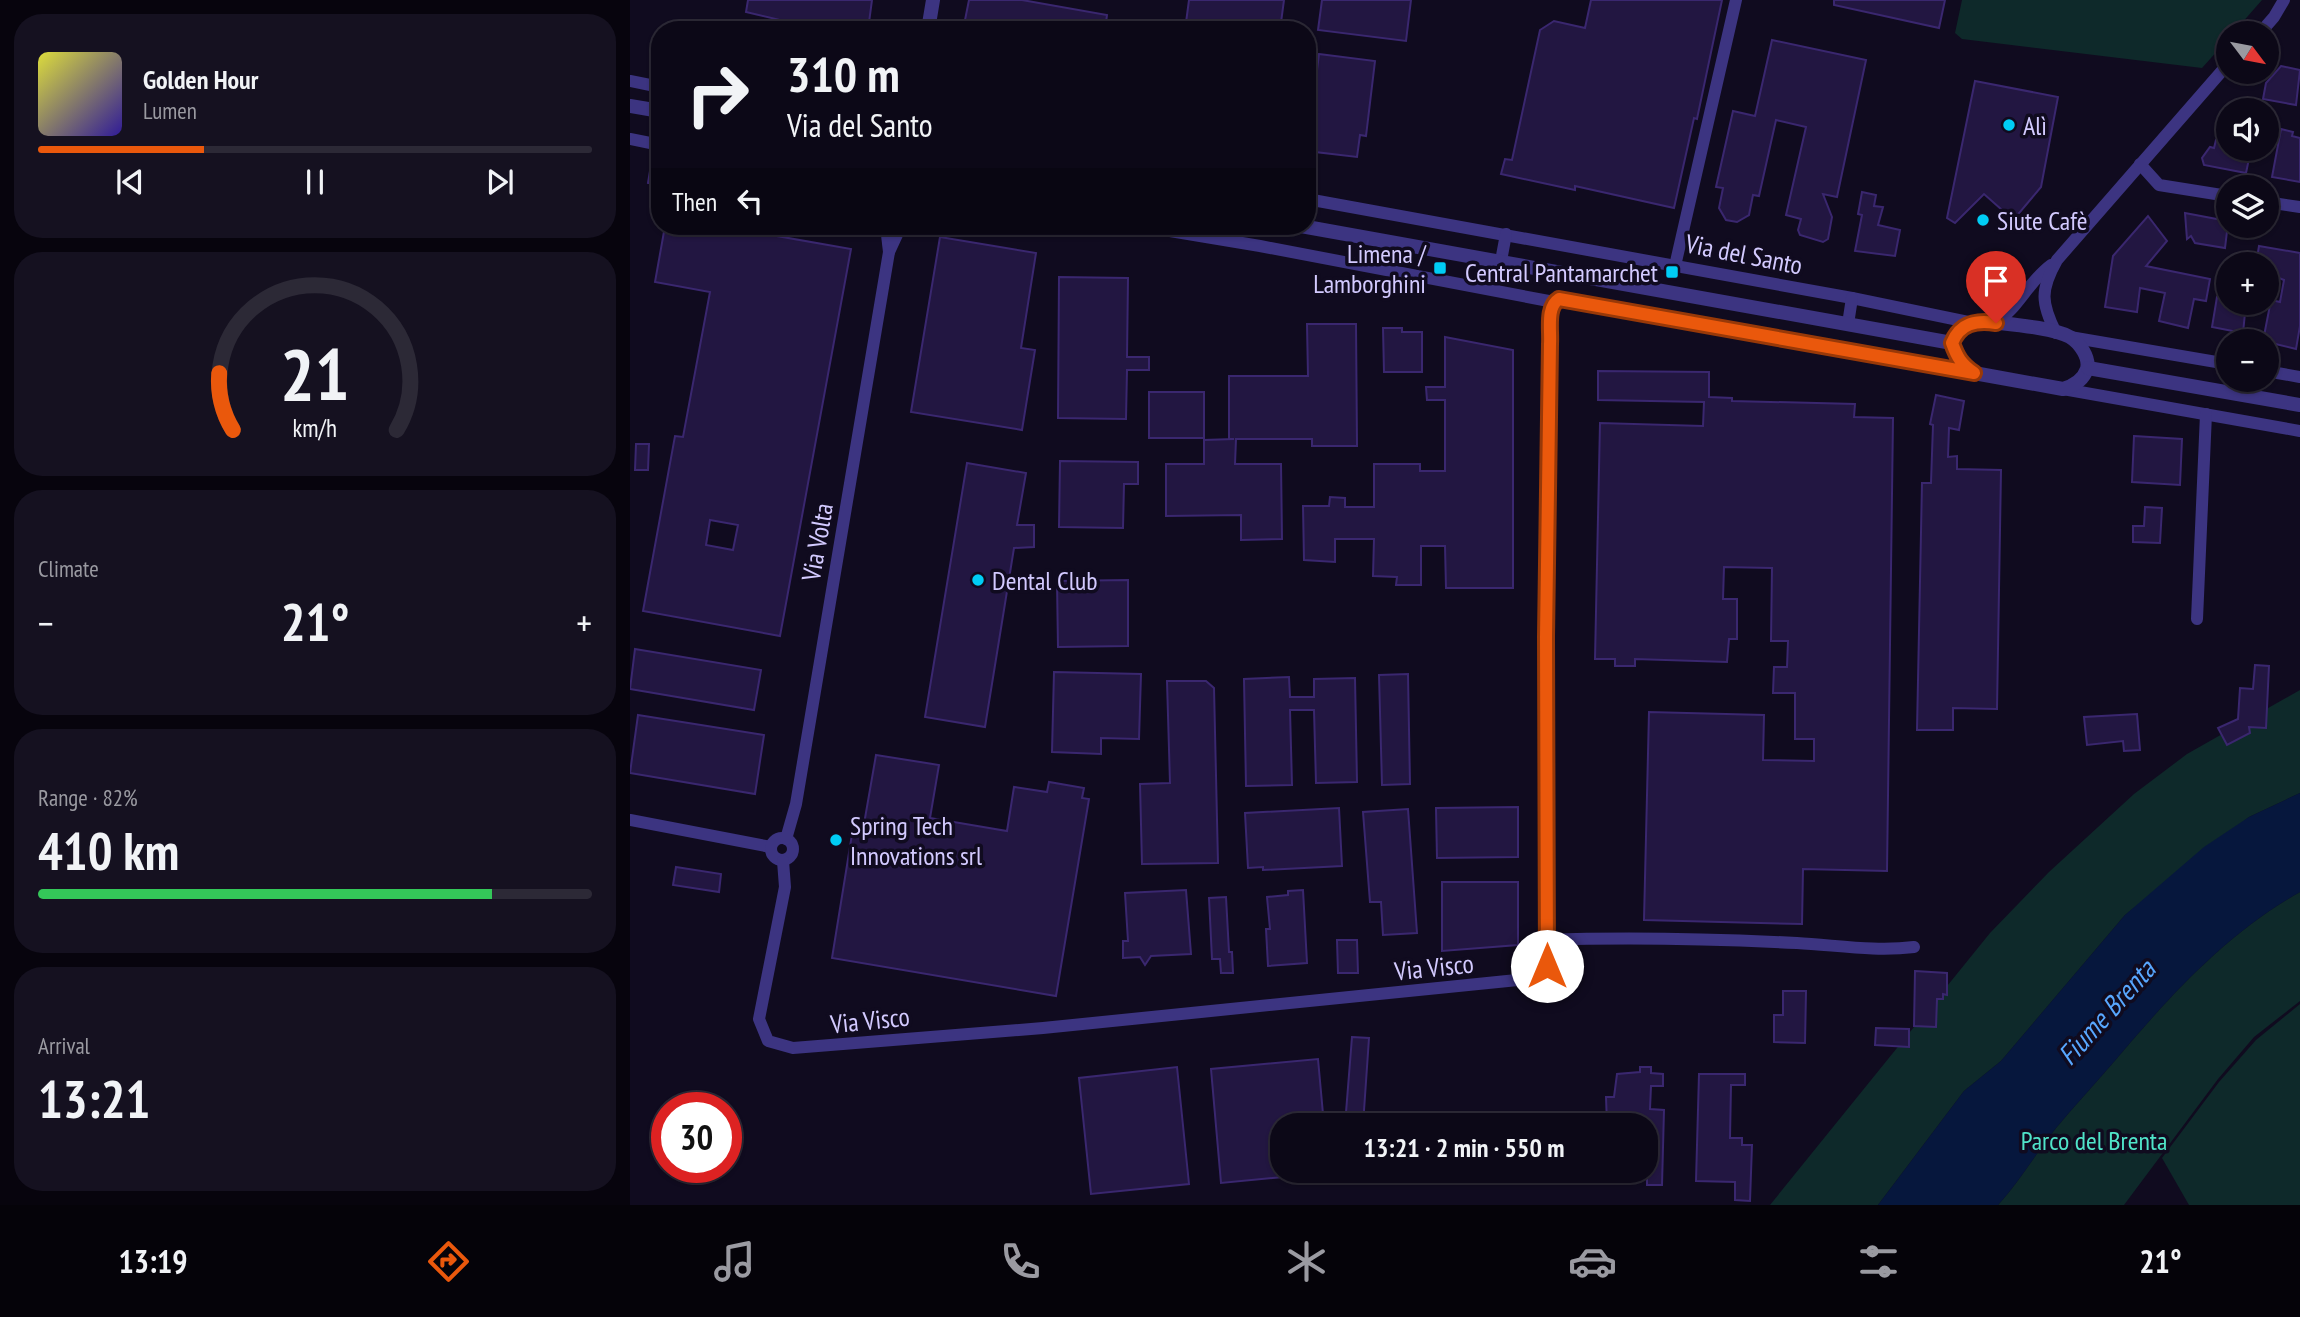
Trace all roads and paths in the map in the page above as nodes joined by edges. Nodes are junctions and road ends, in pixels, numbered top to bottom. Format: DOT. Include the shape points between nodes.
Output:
graph roads {
  1 [pos="933,0"];
  2 [pos="1736,0"];
  3 [pos="2284,0"];
  4 [pos="930,21"];
  5 [pos="2270,21"];
  6 [pos="2216,78"];
  7 [pos="630,81"];
  8 [pos="651,85"];
  9 [pos="630,106"];
  10 [pos="651,110"];
  11 [pos="630,139"];
  12 [pos="651,143"];
  13 [pos="2140,164"];
  14 [pos="2216,194"];
  15 [pos="1316,201"];
  16 [pos="2279,204"];
  17 [pos="2300,208"];
  18 [pos="1316,229"];
  19 [pos="1506,234"];
  20 [pos="887,235"];
  21 [pos="897,235"];
  22 [pos="1194,235"];
  23 [pos="889,252"];
  24 [pos="2056,260"];
  25 [pos="1501,261"];
  26 [pos="1675,266"];
  27 [pos="1852,298"];
  28 [pos="1555,302"];
  29 [pos="1973,323"];
  30 [pos="1996,323"];
  31 [pos="1848,324"];
  32 [pos="2063,335"];
  33 [pos="1952,343"];
  34 [pos="2216,362"];
  35 [pos="2088,368"];
  36 [pos="1974,373"];
  37 [pos="2279,373"];
  38 [pos="2300,377"];
  39 [pos="2063,389"];
  40 [pos="2300,405"];
  41 [pos="2206,414"];
  42 [pos="2300,430"];
  43 [pos="2197,619"];
  44 [pos="630,820"];
  45 [pos="786,839"];
  46 [pos="771,847"];
  47 [pos="783,861"];
  48 [pos="1547,940"];
  49 [pos="1914,947"];
  50 [pos="759,1019"];
  1 -- 4 [label="street"];
  2 -- 26 [label="street"];
  3 -- 5 [label="street"];
  6 -- 13 [label="street"];
  7 -- 8 [label="street"];
  9 -- 10 [label="street"];
  11 -- 12 [label="street"];
  13 -- 14 [label="street" via="2159,184"];
  13 -- 24 [label="street"];
  15 -- 19 [label="street, Via del Santo"];
  16 -- 17 [label="street"];
  18 -- 25 [label="street"];
  19 -- 25 [label="street"];
  19 -- 26 [label="street, Via del Santo"];
  20 -- 23 [label="street"];
  21 -- 23 [label="street"];
  22 -- 28 [label="street"];
  23 -- 45 [label="street, Via Volta" via="796,804"];
  24 -- 30 [label="street"];
  24 -- 32 [label="street" via="2045,285 2044,303"];
  25 -- 31 [label="street"];
  26 -- 27 [label="street, Via del Santo"];
  27 -- 29 [label="street, Via del Santo"];
  27 -- 31 [label="street"];
  28 -- 36 [label="street" via="1559,299"];
  28 -- 48 [label="street, Via Visco" via="1550,344 1546,637"];
  29 -- 30 [label="street, Via del Santo"];
  29 -- 33 [label="street" via="1956,333"];
  30 -- 32 [label="street, Via del Santo"];
  31 -- 33 [label="street"];
  32 -- 34 [label="street, Via del Santo"];
  32 -- 35 [label="street" via="2079,345"];
  33 -- 36 [label="street" via="1962,365"];
  35 -- 39 [label="street" via="2082,379"];
  35 -- 40 [label="street"];
  36 -- 39 [label="street"];
  37 -- 38 [label="street"];
  39 -- 41 [label="street"];
  41 -- 42 [label="street"];
  41 -- 43 [label="street"];
  44 -- 46 [label="street"];
  45 -- 46 [label="street" via="776,839"];
  45 -- 47 [label="street, Via Volta" via="793,853"];
  46 -- 47 [label="street" via="773,857"];
  47 -- 50 [label="street, Via Volta" via="785,887"];
  48 -- 49 [label="street" via="1615,937 1892,950"];
  48 -- 50 [label="street, Via Visco" via="1547,966 1527,979 1367,997 821,1048 793,1048 768,1041"];
}
